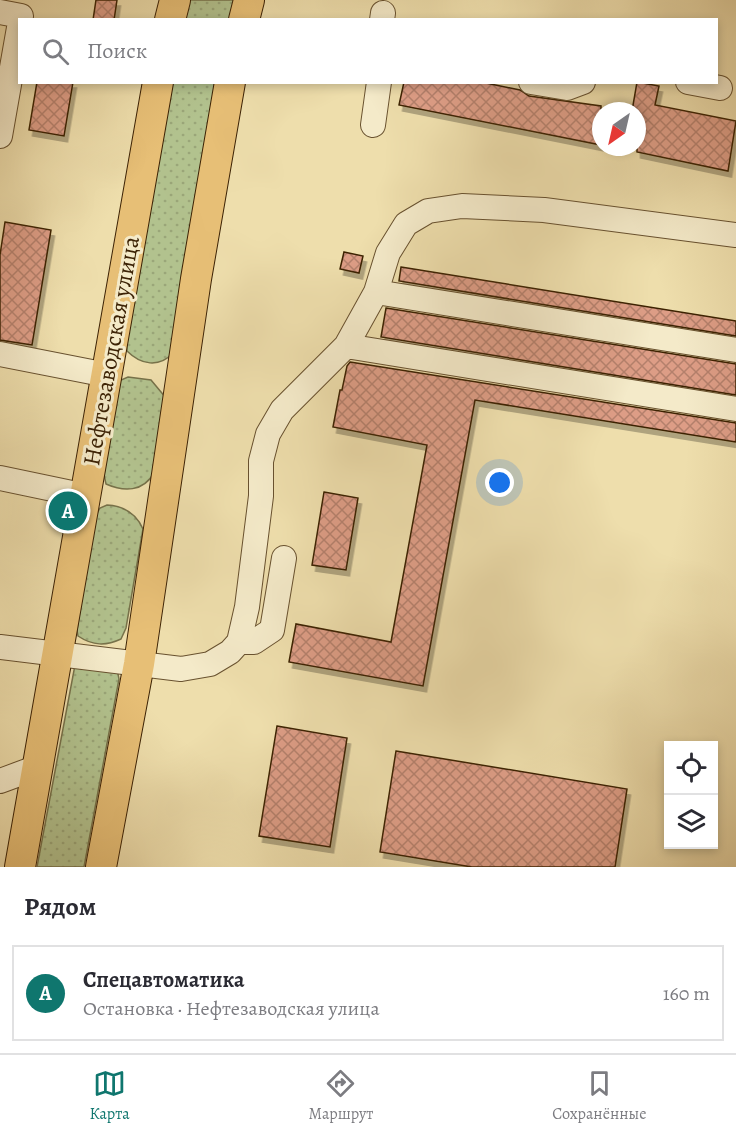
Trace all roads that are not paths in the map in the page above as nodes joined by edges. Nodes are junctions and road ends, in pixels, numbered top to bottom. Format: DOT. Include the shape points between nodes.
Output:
graph roads {
  1 [pos="175,0"];
  2 [pos="249,0"];
  3 [pos="170,18"];
  4 [pos="244,18"];
  5 [pos="18,30"];
  6 [pos="158,84"];
  7 [pos="230,84"];
  8 [pos="379,84"];
  9 [pos="543,84"];
  10 [pos="578,84"];
  11 [pos="699,84"];
  12 [pos="720,88"];
  13 [pos="373,125"];
  14 [pos="0,136"];
  15 [pos="736,236"];
  16 [pos="376,292"];
  17 [pos="346,346"];
  18 [pos="736,350"];
  19 [pos="0,354"];
  20 [pos="107,375"];
  21 [pos="736,409"];
  22 [pos="0,478"];
  23 [pos="86,496"];
  24 [pos="284,558"];
  25 [pos="239,642"];
  26 [pos="0,647"];
  27 [pos="59,654"];
  28 [pos="139,664"];
  29 [pos="38,767"];
  30 [pos="0,782"];
  31 [pos="20,867"];
  32 [pos="101,867"];
  1 -- 3 [label="main road"];
  2 -- 4 [label="main road"];
  5 -- 14 [label="street"];
  6 -- 20 [label="main road, Нефтезаводская улица"];
  7 -- 28 [label="main road" via="196,279"];
  8 -- 13 [label="street"];
  9 -- 10 [label="street" via="567,88"];
  11 -- 12 [label="street"];
  15 -- 16 [label="street" via="544,210 462,206 428,211 406,224 388,253"];
  16 -- 17 [label="street"];
  16 -- 18 [label="street"];
  17 -- 21 [label="street"];
  17 -- 25 [label="street" via="282,410 268,434 261,461 261,496 247,608"];
  19 -- 20 [label="street"];
  20 -- 23 [label="main road, Нефтезаводская улица"];
  22 -- 23 [label="street"];
  23 -- 27 [label="main road, Нефтезаводская улица"];
  24 -- 25 [label="street" via="272,630 254,642"];
  25 -- 28 [label="street" via="210,663 181,669"];
  26 -- 27 [label="street"];
  27 -- 28 [label="street"];
  27 -- 29 [label="main road, Нефтезаводская улица"];
  28 -- 32 [label="main road"];
  29 -- 30 [label="street"];
  29 -- 31 [label="main road, Нефтезаводская улица"];
}
